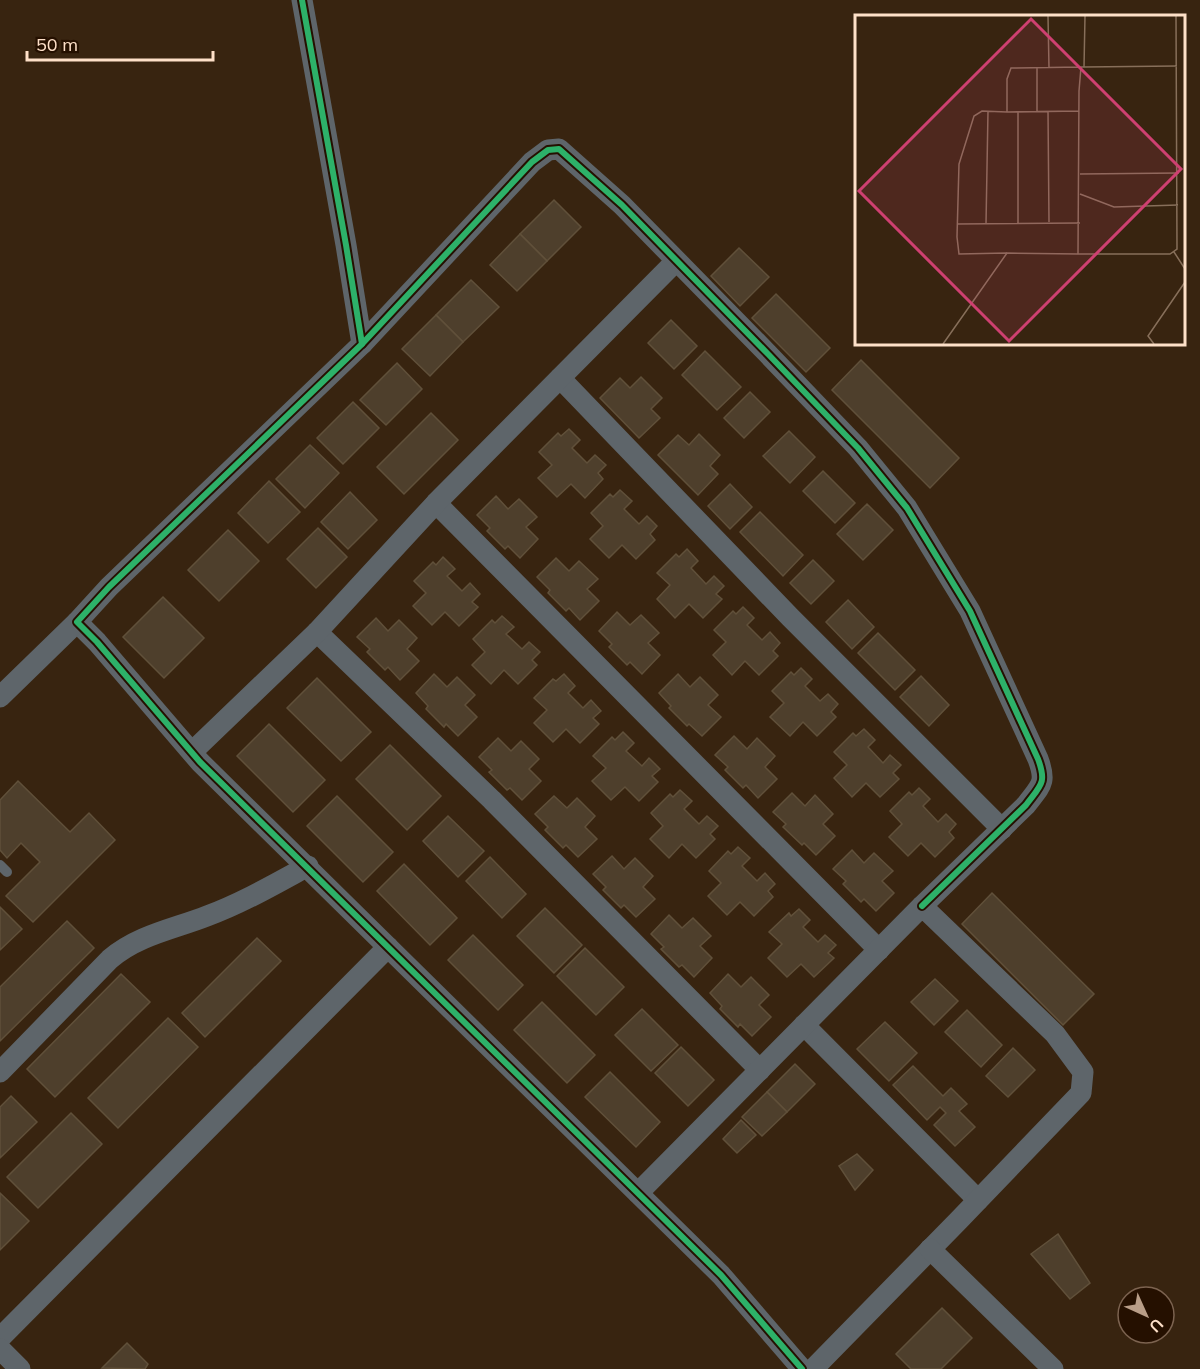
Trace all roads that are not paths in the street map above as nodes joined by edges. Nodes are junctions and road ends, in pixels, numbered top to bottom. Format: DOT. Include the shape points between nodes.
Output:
graph roads {
  1 [pos="302,0"];
  2 [pos="676,261"];
  3 [pos="362,344"];
  4 [pos="560,378"];
  5 [pos="436,503"];
  6 [pos="77,622"];
  7 [pos="317,632"];
  8 [pos="0,697"];
  9 [pos="192,752"];
  10 [pos="1002,829"];
  11 [pos="308,866"];
  12 [pos="922,906"];
  13 [pos="388,947"];
  14 [pos="879,950"];
  15 [pos="804,1025"];
  16 [pos="759,1070"];
  17 [pos="0,1072"];
  18 [pos="638,1193"];
  19 [pos="978,1200"];
  20 [pos="930,1249"];
  21 [pos="0,1338"];
  22 [pos="0,1349"];
  23 [pos="20,1369"];
  24 [pos="802,1369"];
  25 [pos="813,1369"];
  26 [pos="1053,1369"];
  1 -- 3 [label="street"];
  2 -- 3 [label="street" via="622,205 559,149 548,150 532,162"];
  2 -- 4 [label="street"];
  2 -- 10 [label="street" via="858,448 907,508 970,611 1044,774 1041,786"];
  3 -- 6 [label="street"];
  4 -- 5 [label="street"];
  4 -- 10 [label="street" via="790,617"];
  5 -- 7 [label="street"];
  5 -- 14 [label="street"];
  6 -- 8 [label="street"];
  6 -- 9 [label="street"];
  7 -- 9 [label="street"];
  7 -- 16 [label="street" via="492,800"];
  9 -- 11 [label="street"];
  10 -- 12 [label="street"];
  11 -- 13 [label="street"];
  11 -- 17 [label="street" via="218,912 126,947"];
  12 -- 14 [label="street"];
  12 -- 19 [label="street" via="1055,1034 1083,1072 1081,1093"];
  13 -- 18 [label="street"];
  13 -- 21 [label="street"];
  14 -- 15 [label="street"];
  15 -- 16 [label="street"];
  15 -- 19 [label="street"];
  16 -- 18 [label="street"];
  18 -- 24 [label="street" via="721,1275"];
  19 -- 20 [label="street"];
  20 -- 25 [label="street"];
  20 -- 26 [label="street"];
  22 -- 23 [label="street"];
}
